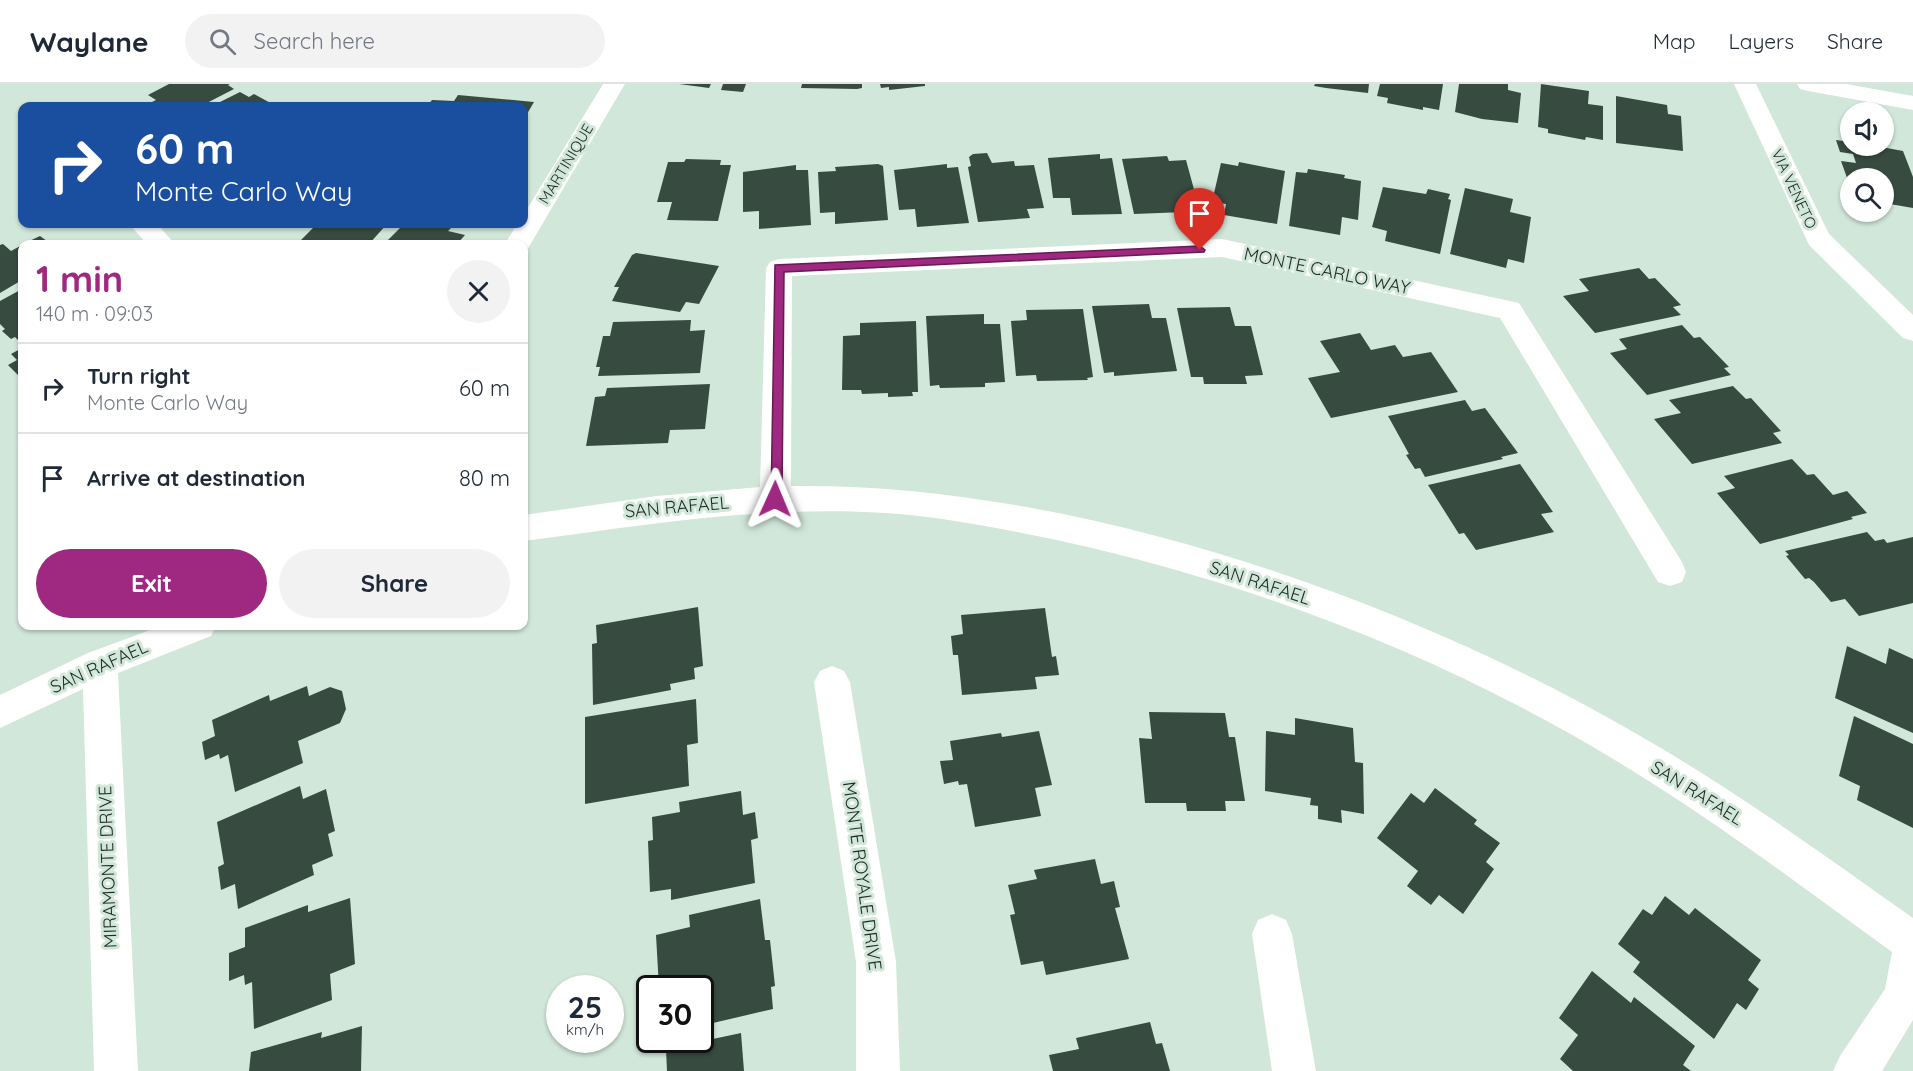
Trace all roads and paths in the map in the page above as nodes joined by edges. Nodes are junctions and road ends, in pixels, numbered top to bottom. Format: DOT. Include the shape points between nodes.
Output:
graph roads {
  1 [pos="614,84"];
  2 [pos="1745,84"];
  3 [pos="1808,84"];
  4 [pos="1913,103"];
  5 [pos="528,227"];
  6 [pos="146,228"];
  7 [pos="158,240"];
  8 [pos="1913,331"];
  9 [pos="775,499"];
  10 [pos="528,527"];
  11 [pos="1670,572"];
  12 [pos="189,630"];
  13 [pos="100,664"];
  14 [pos="832,682"];
  15 [pos="0,712"];
  16 [pos="1272,934"];
  17 [pos="1913,942"];
  18 [pos="1913,950"];
  19 [pos="116,1071"];
  20 [pos="878,1071"];
  21 [pos="1294,1071"];
  22 [pos="1855,1071"];
  1 -- 5 [label="street, MARTINIQUE"];
  2 -- 8 [label="street, VIA VENETO" via="1818,239"];
  3 -- 4 [label="street"];
  6 -- 7 [label="street"];
  9 -- 10 [label="street, SAN RAFAEL" via="614,513"];
  9 -- 11 [label="street, MONTE CARLO WAY" via="779,268 1222,249 1509,310"];
  9 -- 17 [label="street, SAN RAFAEL" via="883,500 986,512 1156,550 1330,605 1456,658 1589,726 1746,823"];
  12 -- 13 [label="street, SAN RAFAEL"];
  13 -- 15 [label="street, SAN RAFAEL"];
  13 -- 19 [label="street, MIRAMONTE DRIVE"];
  14 -- 20 [label="street, MONTE ROYALE DRIVE" via="876,962"];
  16 -- 21 [label="street"];
  18 -- 22 [label="street" via="1904,996"];
}
